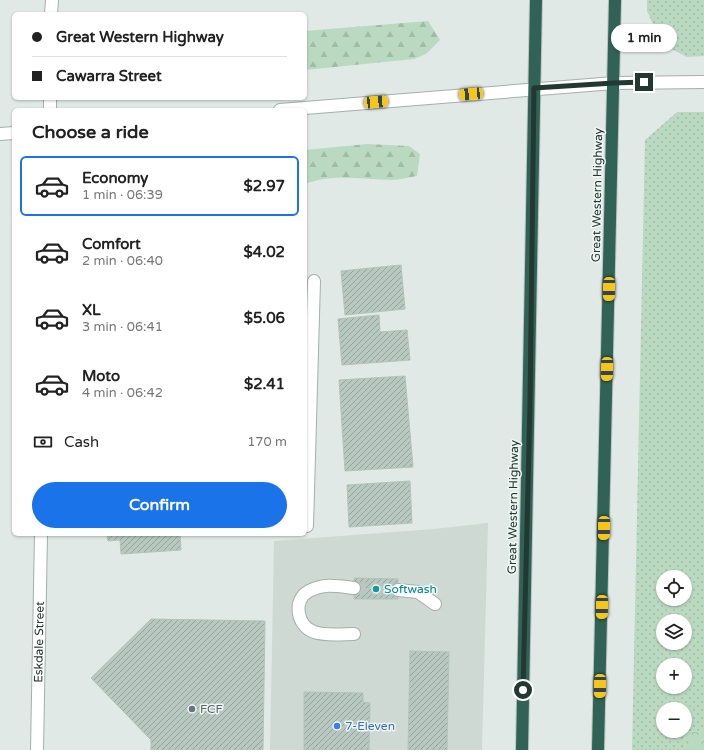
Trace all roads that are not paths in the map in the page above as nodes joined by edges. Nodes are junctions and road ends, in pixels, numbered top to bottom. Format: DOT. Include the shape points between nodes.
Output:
graph roads {
  1 [pos="52,0"];
  2 [pos="536,0"];
  3 [pos="616,0"];
  4 [pos="51,12"];
  5 [pos="704,82"];
  6 [pos="614,83"];
  7 [pos="534,88"];
  8 [pos="303,108"];
  9 [pos="12,132"];
  10 [pos="0,134"];
  11 [pos="314,281"];
  12 [pos="308,416"];
  13 [pos="307,526"];
  14 [pos="41,536"];
  15 [pos="354,588"];
  16 [pos="398,590"];
  17 [pos="435,604"];
  18 [pos="354,634"];
  19 [pos="36,750"];
  20 [pos="522,750"];
  21 [pos="598,750"];
  1 -- 4 [label="street"];
  2 -- 7 [label="highway, Great Western Highway"];
  3 -- 6 [label="highway, Great Western Highway"];
  5 -- 6 [label="street"];
  6 -- 7 [label="street"];
  6 -- 21 [label="highway, Great Western Highway"];
  7 -- 8 [label="street"];
  7 -- 20 [label="highway, Great Western Highway"];
  9 -- 10 [label="street"];
  11 -- 12 [label="street"];
  12 -- 13 [label="street"];
  14 -- 19 [label="street, Eskdale Street"];
  15 -- 18 [label="street" via="330,585 308,591 299,601 298,610 305,626 313,632"];
  16 -- 17 [label="street" via="418,592"];
}
